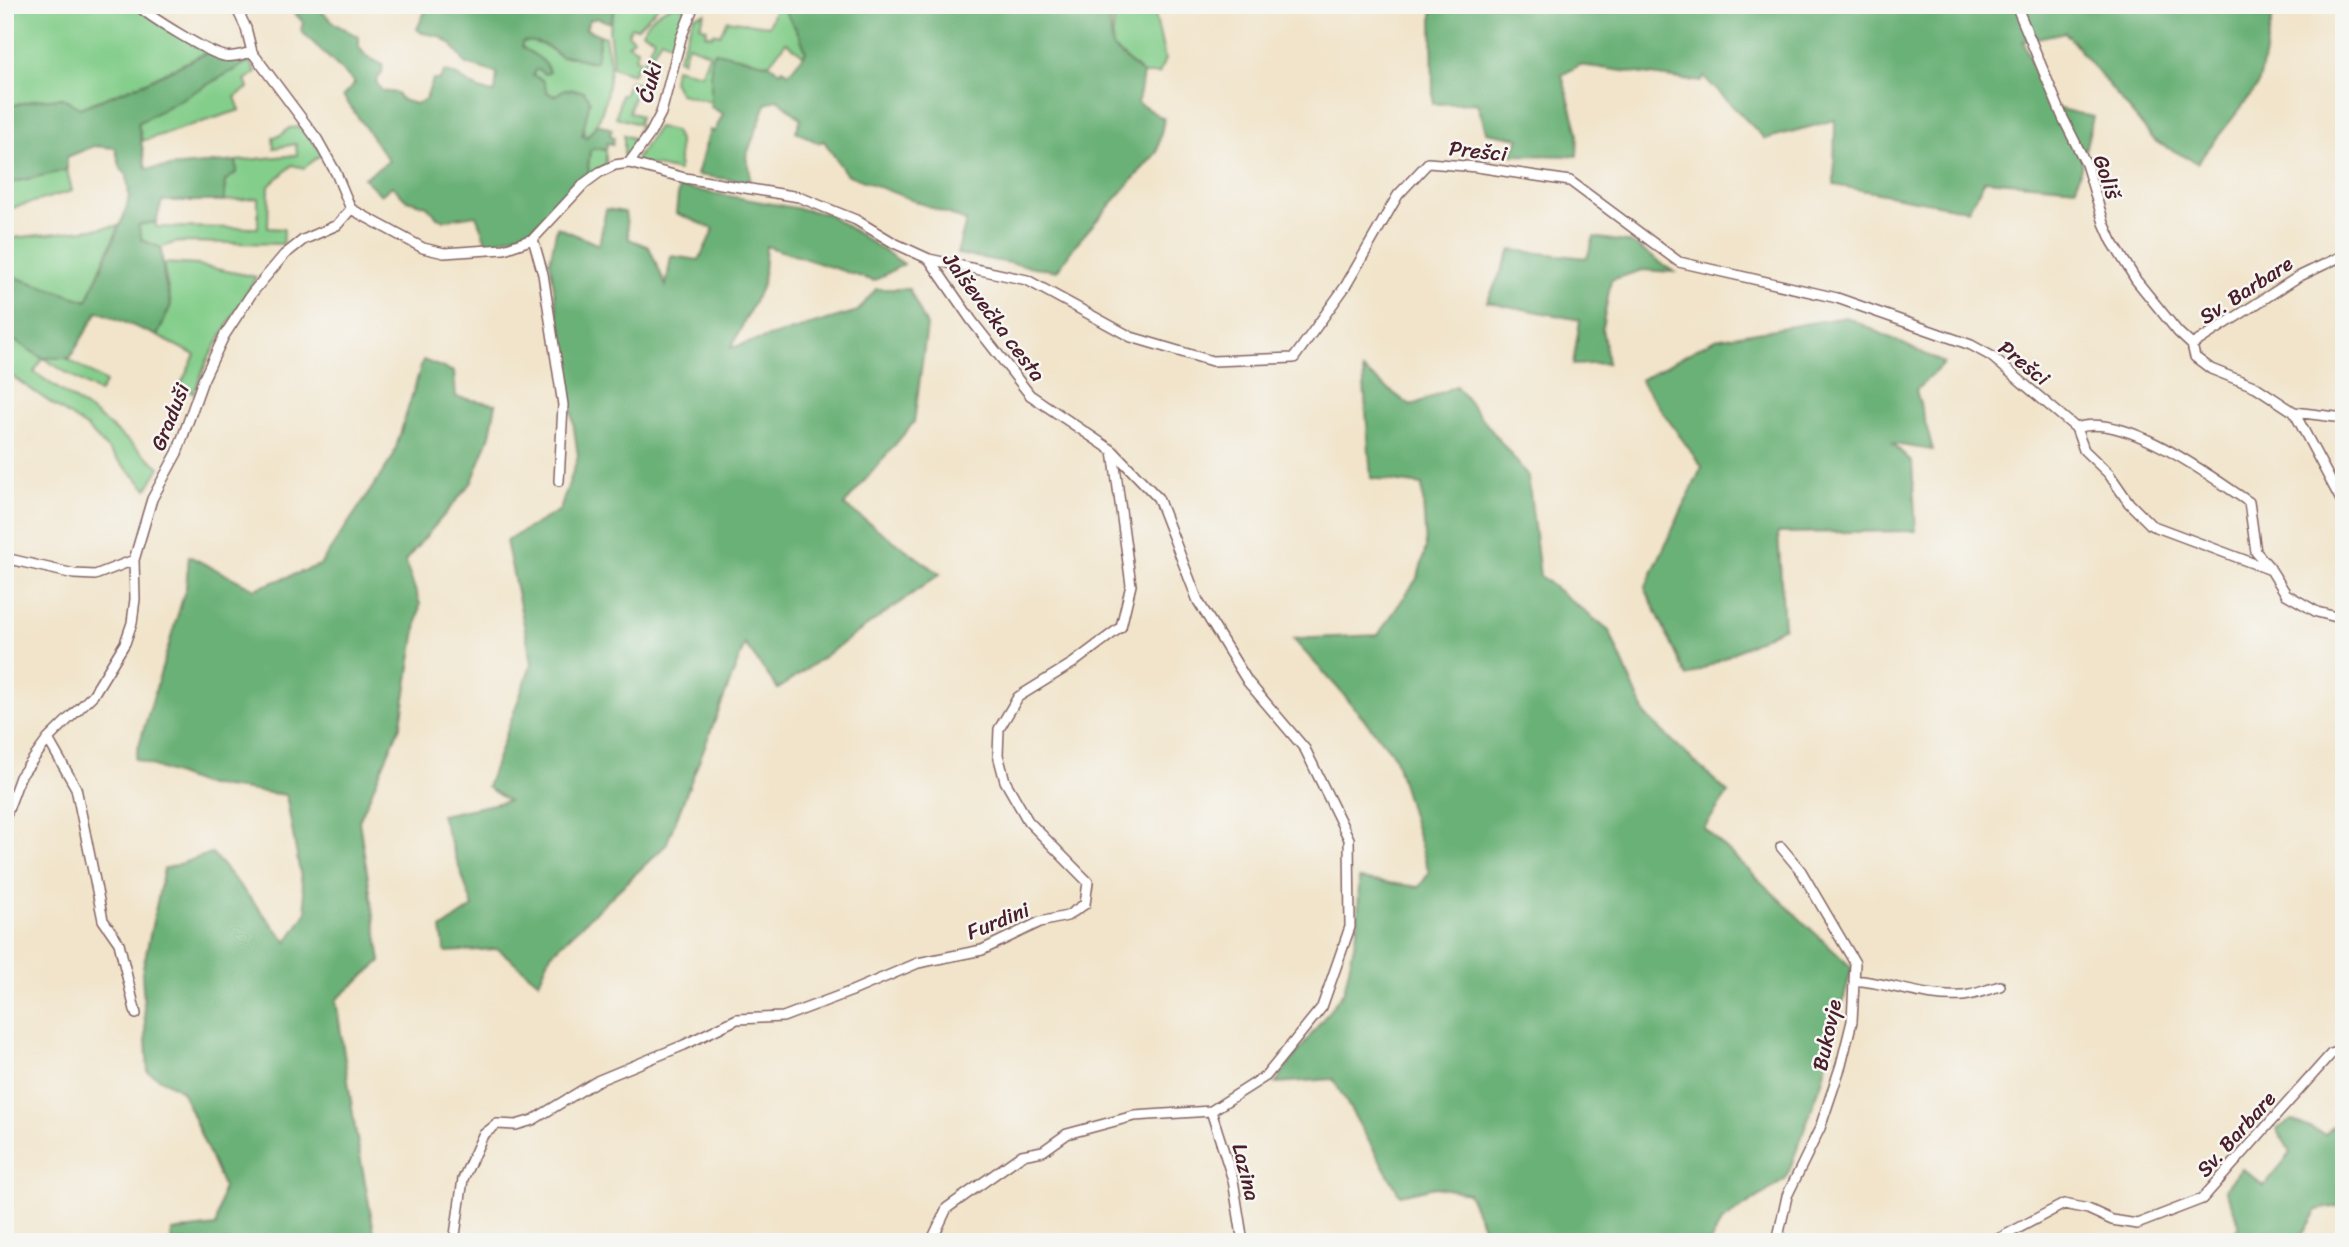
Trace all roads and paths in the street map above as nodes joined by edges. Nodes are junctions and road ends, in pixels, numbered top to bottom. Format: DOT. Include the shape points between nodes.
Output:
graph roads {
  1 [pos="137,5"];
  2 [pos="235,5"];
  3 [pos="694,5"];
  4 [pos="2016,5"];
  5 [pos="252,52"];
  6 [pos="629,163"];
  7 [pos="351,209"];
  8 [pos="533,239"];
  9 [pos="2344,255"];
  10 [pos="929,259"];
  11 [pos="2192,345"];
  12 [pos="2294,412"];
  13 [pos="2344,418"];
  14 [pos="2076,428"];
  15 [pos="1113,451"];
  16 [pos="559,481"];
  17 [pos="2344,510"];
  18 [pos="5,558"];
  19 [pos="134,560"];
  20 [pos="2271,570"];
  21 [pos="2344,619"];
  22 [pos="48,739"];
  23 [pos="5,818"];
  24 [pos="1781,848"];
  25 [pos="1854,980"];
  26 [pos="2000,986"];
  27 [pos="136,1013"];
  28 [pos="2344,1050"];
  29 [pos="1211,1111"];
  30 [pos="454,1242"];
  31 [pos="931,1242"];
  32 [pos="1243,1242"];
  33 [pos="1777,1242"];
  34 [pos="1986,1242"];
  1 -- 5 [label="street" via="218,54 232,57"];
  2 -- 5 [label="street"];
  3 -- 6 [label="street, Ćuki" via="661,113"];
  4 -- 11 [label="street, Goliš" via="2086,164 2112,241 2136,280"];
  5 -- 7 [label="street" via="317,139"];
  6 -- 8 [label="street" via="615,165 585,183"];
  6 -- 10 [label="street, Jalševečka cesta" via="685,178 799,197 856,220"];
  7 -- 8 [label="street" via="423,248 443,253 504,249"];
  7 -- 19 [label="street, Graduši" via="337,225 303,240 284,255 224,336 177,453 152,499"];
  8 -- 16 [label="street" via="543,274 563,405"];
  9 -- 11 [label="street, Sv. Barbare" via="2298,277"];
  10 -- 14 [label="street, Prešci" via="1027,280 1131,337 1212,361 1294,358 1345,287 1398,195 1428,163 1570,180 1679,262 1837,298 1971,345 1991,356"];
  10 -- 15 [label="street, Jalševečka cesta" via="1030,395"];
  11 -- 12 [label="street, Sv. Barbare" via="2195,357 2211,369 2256,387"];
  12 -- 13 [label="street"];
  12 -- 17 [label="street, Sv. Barbare"];
  14 -- 20 [label="street, Prešci" via="2084,450 2151,525"];
  14 -- 20 [label="street" via="2089,424 2123,431 2168,449 2249,502 2256,552"];
  15 -- 29 [label="street, Jalševečka cesta" via="1158,498 1198,601 1248,682 1305,749 1349,839 1350,927 1322,1007 1266,1076"];
  15 -- 30 [label="street, Furdini" via="1131,585 1121,626 1018,697 999,729 998,755 1005,781 1028,821 1087,882 1085,904 1067,916 1040,922 982,950 918,963 783,1017 737,1020 597,1081 533,1120 498,1124 482,1135 463,1180"];
  18 -- 19 [label="street" via="95,575"];
  19 -- 22 [label="street, Graduši" via="135,599 125,643 93,695"];
  20 -- 21 [label="street" via="2286,594 2317,612"];
  22 -- 23 [label="street, Graduši" via="20,777"];
  22 -- 27 [label="street" via="76,788 103,920 119,943"];
  24 -- 25 [label="street, Bukovje" via="1801,871 1855,963"];
  25 -- 26 [label="street" via="1964,996"];
  25 -- 33 [label="street, Bukovje" via="1852,1021 1840,1065 1820,1128 1787,1196"];
  28 -- 34 [label="street, Sv. Barbare" via="2331,1054 2202,1199 2137,1224 2064,1204"];
  29 -- 31 [label="street, Jalševečka cesta" via="1134,1116 1067,1134 1043,1151 1022,1155 947,1208"];
  29 -- 32 [label="street, Lazina" via="1233,1180"];
}
